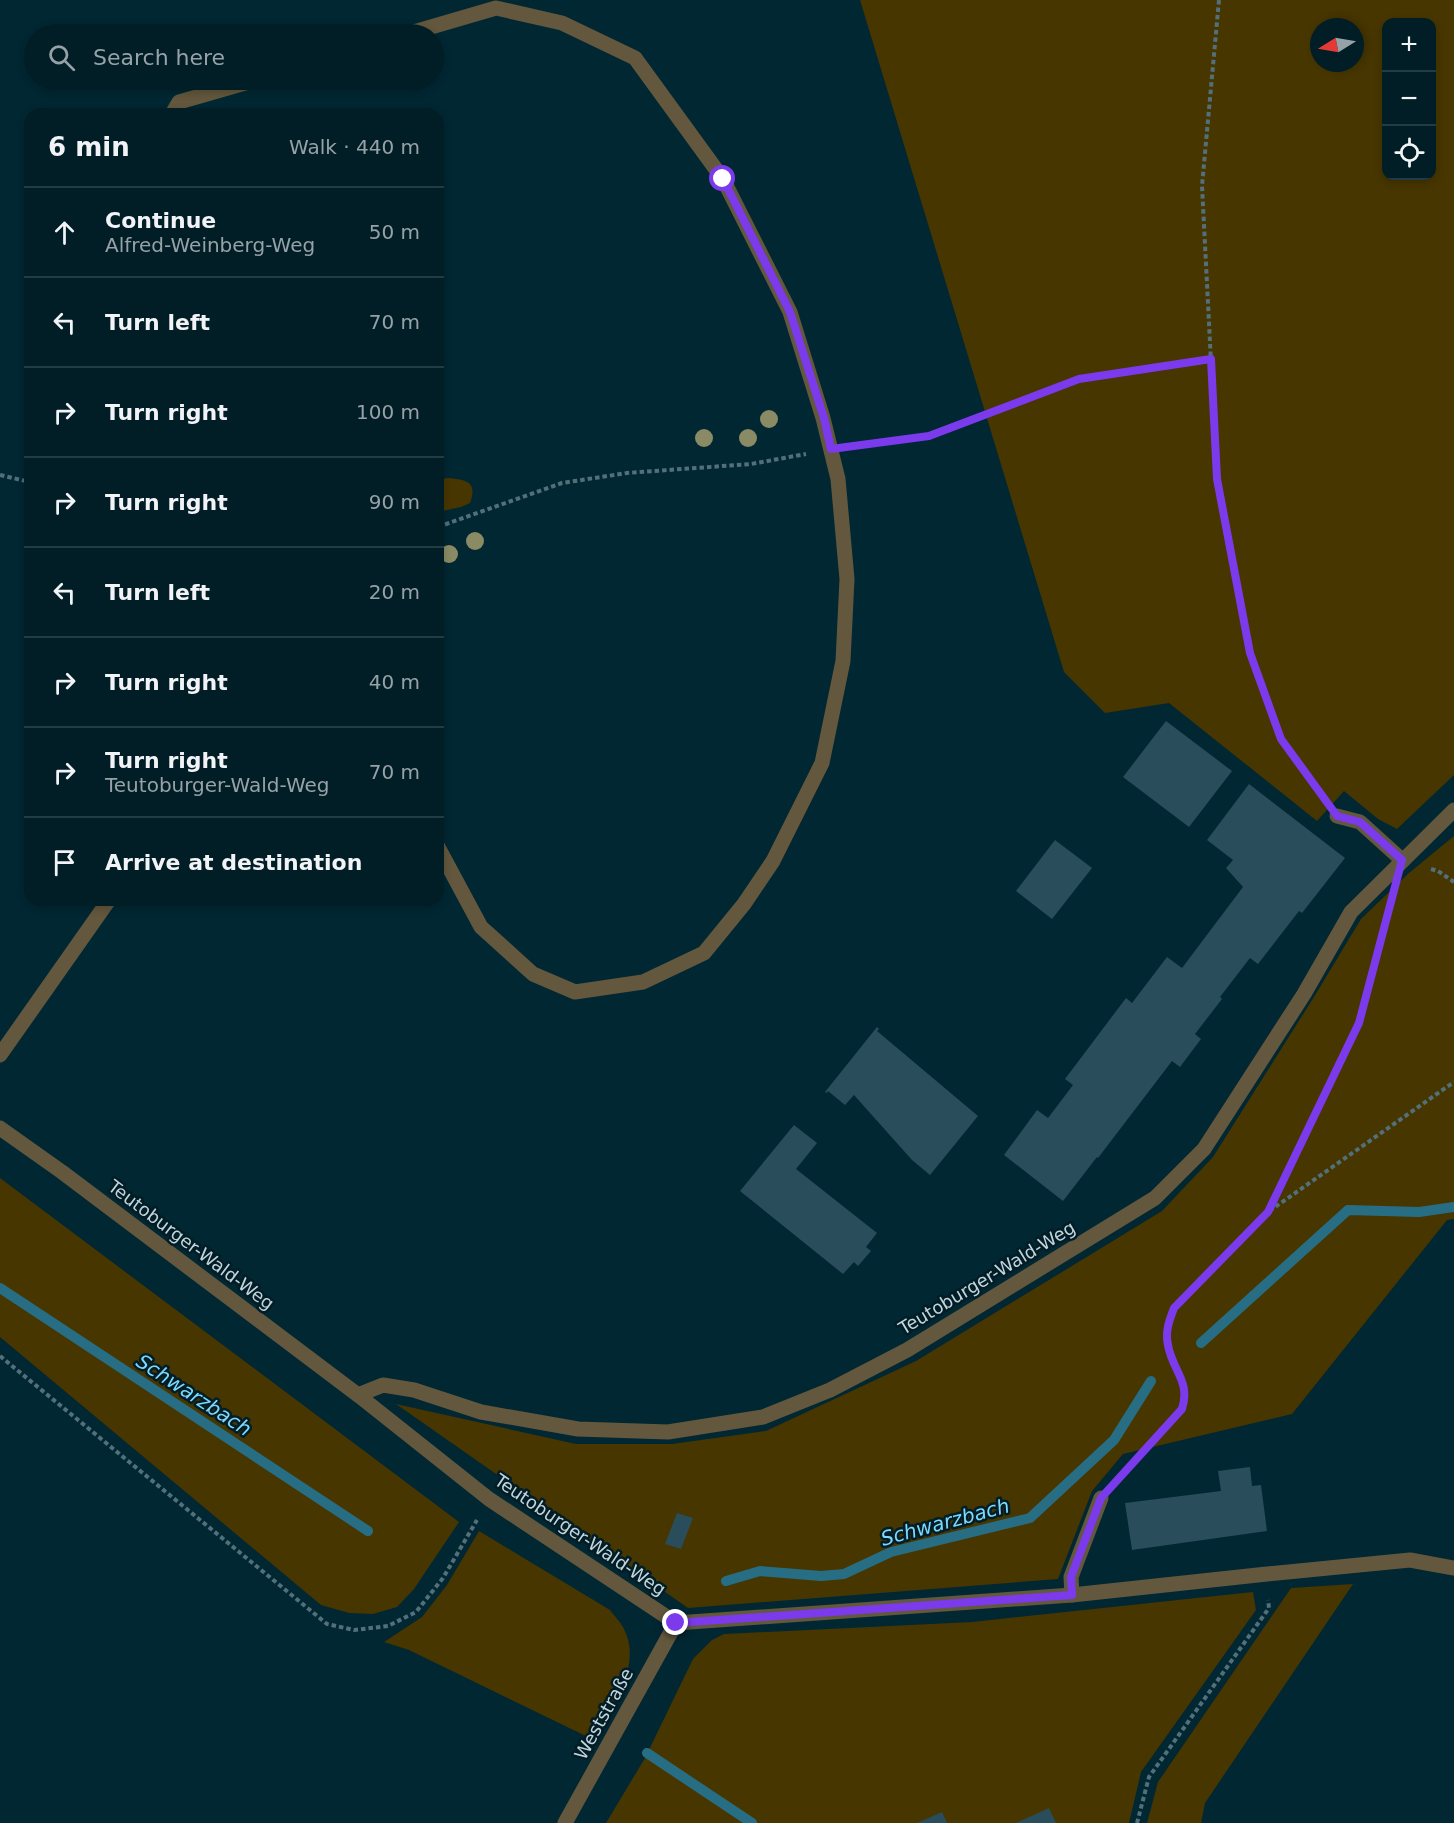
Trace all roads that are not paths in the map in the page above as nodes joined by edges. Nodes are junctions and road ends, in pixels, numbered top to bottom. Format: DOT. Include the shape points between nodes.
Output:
graph roads {
  1 [pos="442,24"];
  2 [pos="221,90"];
  3 [pos="176,108"];
  4 [pos="1454,810"];
  5 [pos="1337,816"];
  6 [pos="444,859"];
  7 [pos="1402,860"];
  8 [pos="105,906"];
  9 [pos="0,1055"];
  10 [pos="0,1128"];
  11 [pos="358,1395"];
  12 [pos="1101,1498"];
  13 [pos="1454,1568"];
  14 [pos="1072,1595"];
  15 [pos="676,1623"];
  16 [pos="565,1823"];
  1 -- 6 [label="street" via="496,8 562,23 634,58 723,179 790,312 824,418 838,479 847,579 843,661 822,763 773,861 704,953 643,982 575,992 533,974 481,927"];
  2 -- 3 [label="street" via="179,102"];
  4 -- 7 [label="street, Teutoburger-Wald-Weg"];
  5 -- 7 [label="street" via="1360,822"];
  7 -- 11 [label="street, Teutoburger-Wald-Weg" via="1351,912 1304,994 1204,1149 1155,1198 908,1350 830,1390 763,1417 669,1432 578,1430 482,1412 414,1390 383,1385"];
  8 -- 9 [label="street"];
  10 -- 11 [label="street, Teutoburger-Wald-Weg"];
  11 -- 15 [label="street, Teutoburger-Wald-Weg" via="489,1499"];
  12 -- 14 [label="street" via="1071,1577"];
  13 -- 14 [label="street" via="1410,1560"];
  14 -- 15 [label="street"];
  15 -- 16 [label="street, Weststraße"];
}
